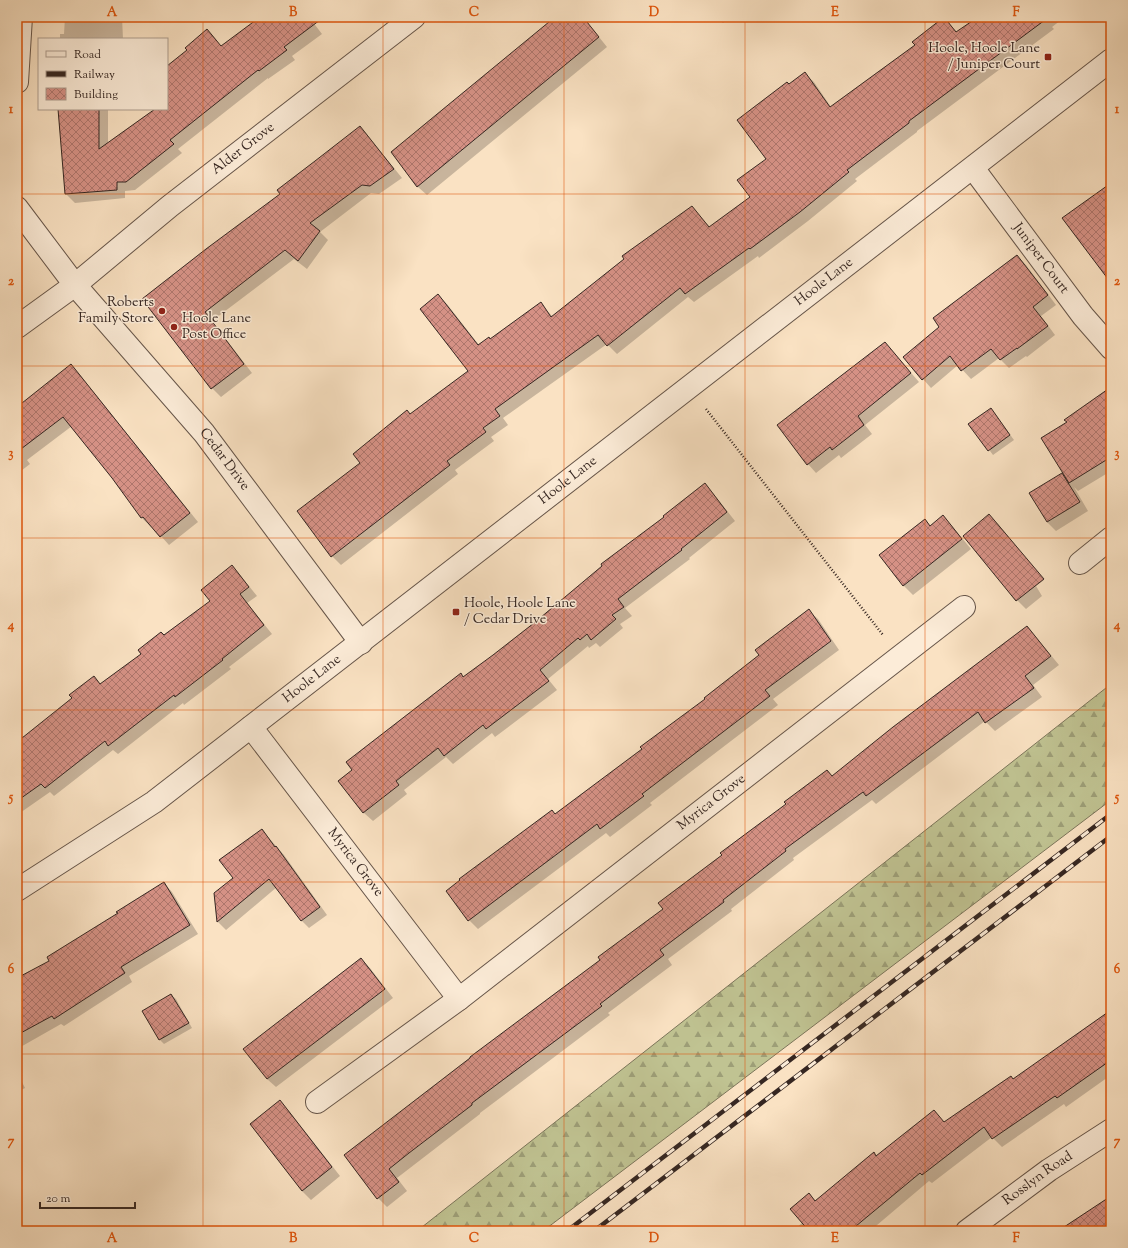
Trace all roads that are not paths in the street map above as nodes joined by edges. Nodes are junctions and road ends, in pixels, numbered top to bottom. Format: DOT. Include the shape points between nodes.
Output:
graph roads {
  1 [pos="21,17"];
  2 [pos="414,17"];
  3 [pos="1111,60"];
  4 [pos="17,82"];
  5 [pos="973,168"];
  6 [pos="17,208"];
  7 [pos="75,285"];
  8 [pos="17,327"];
  9 [pos="1111,348"];
  10 [pos="1111,538"];
  11 [pos="1080,562"];
  12 [pos="964,608"];
  13 [pos="361,643"];
  14 [pos="251,727"];
  15 [pos="17,890"];
  16 [pos="459,999"];
  17 [pos="316,1102"];
  18 [pos="1111,1130"];
  19 [pos="967,1231"];
  1 -- 4 [label="street"];
  2 -- 7 [label="street, Alder Grove" via="170,206"];
  3 -- 5 [label="street, Hoole Lane"];
  5 -- 9 [label="street, Juniper Court" via="1083,316"];
  5 -- 13 [label="street, Hoole Lane"];
  6 -- 7 [label="street, Cedar Drive"];
  7 -- 8 [label="street, Alder Grove"];
  7 -- 13 [label="street, Cedar Drive" via="204,434"];
  10 -- 11 [label="street"];
  12 -- 16 [label="street, Myrica Grove"];
  13 -- 14 [label="street, Hoole Lane"];
  14 -- 15 [label="street, Hoole Lane" via="154,802"];
  14 -- 16 [label="street, Myrica Grove"];
  16 -- 17 [label="street, Myrica Grove"];
  18 -- 19 [label="street, Rosslyn Road" via="1049,1170"];
}
